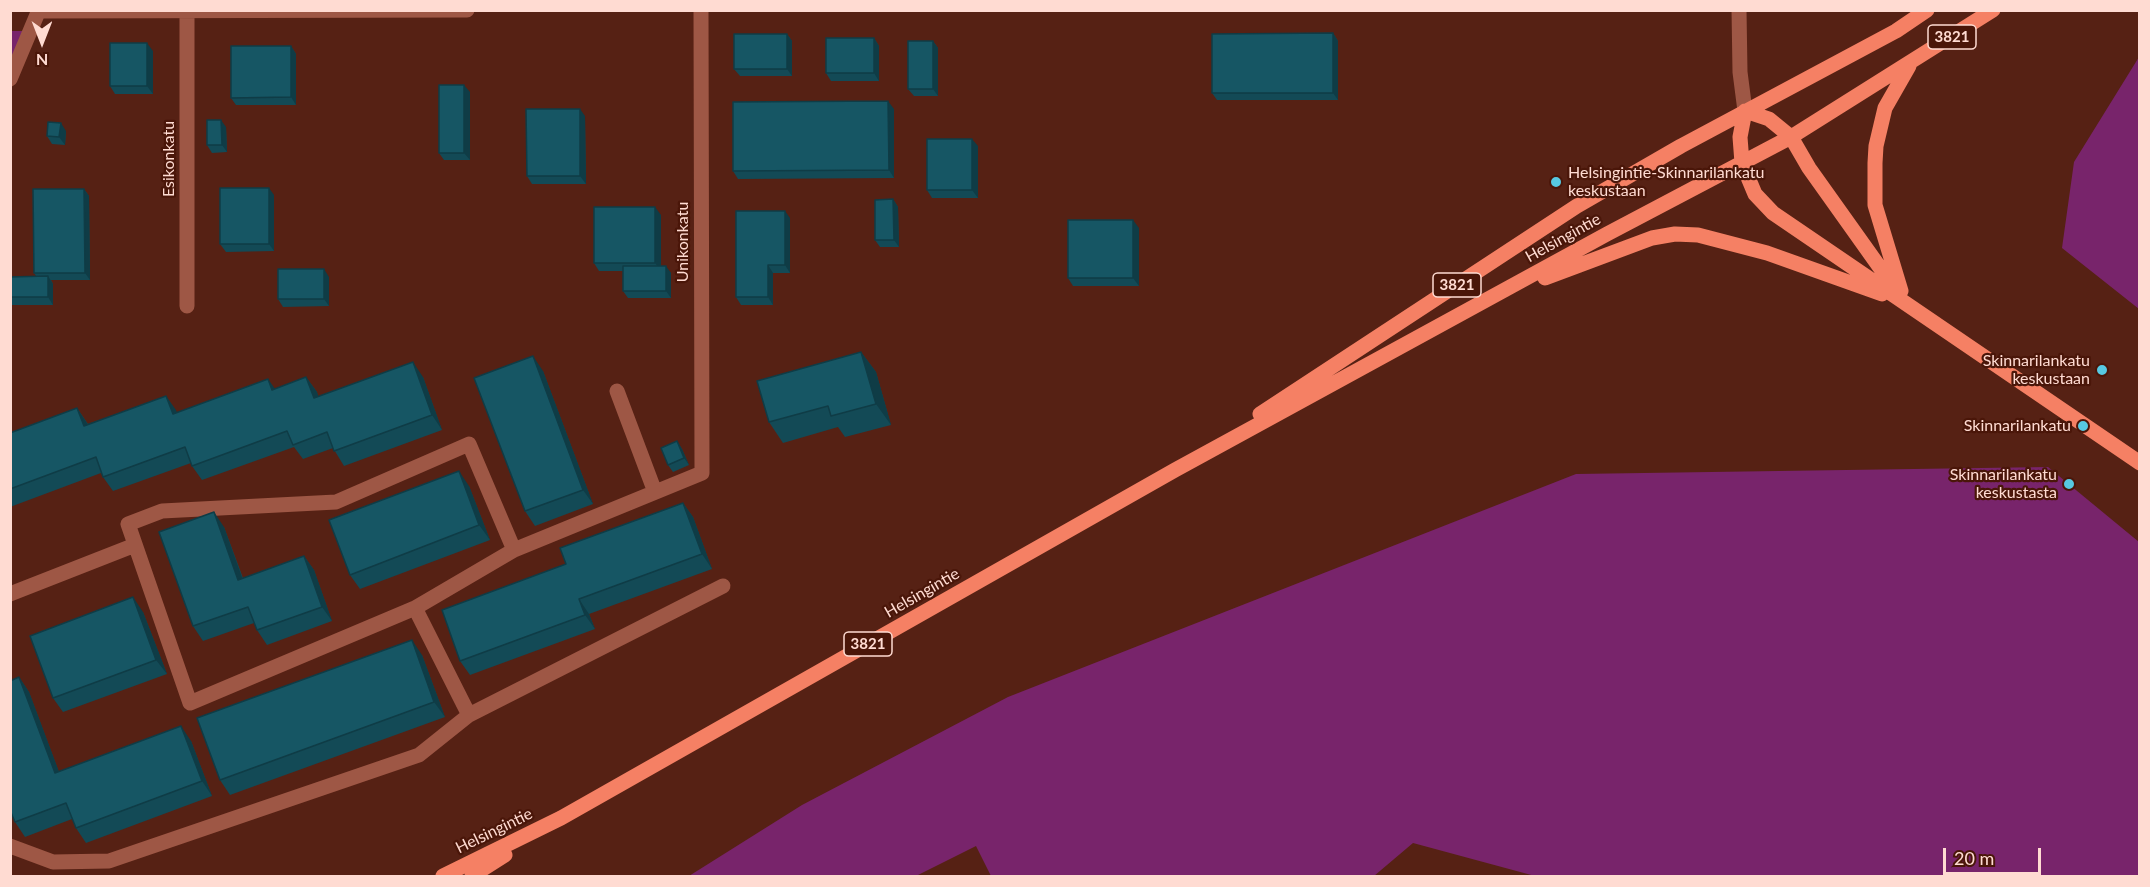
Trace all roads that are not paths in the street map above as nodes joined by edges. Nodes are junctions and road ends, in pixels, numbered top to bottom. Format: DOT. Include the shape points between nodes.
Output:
graph roads {
  1 [pos="466,10"];
  2 [pos="701,10"];
  3 [pos="1739,10"];
  4 [pos="1927,10"];
  5 [pos="1994,10"];
  6 [pos="39,11"];
  7 [pos="187,11"];
  8 [pos="1911,63"];
  9 [pos="10,79"];
  10 [pos="1745,111"];
  11 [pos="1791,137"];
  12 [pos="1742,163"];
  13 [pos="1905,303"];
  14 [pos="186,306"];
  15 [pos="1476,307"];
  16 [pos="617,391"];
  17 [pos="2139,463"];
  18 [pos="1175,470"];
  19 [pos="655,492"];
  20 [pos="135,545"];
  21 [pos="514,550"];
  22 [pos="723,586"];
  23 [pos="10,594"];
  24 [pos="415,608"];
  25 [pos="470,715"];
  26 [pos="561,819"];
  27 [pos="10,846"];
  28 [pos="443,876"];
  29 [pos="472,876"];
  1 -- 7 [label="street"];
  2 -- 19 [label="street, Unikonkatu" via="702,473"];
  3 -- 10 [label="street"];
  4 -- 10 [label="main road, Helsingintie / 3821" via="1887,37"];
  5 -- 8 [label="main road, Helsingintie / 3821"];
  6 -- 7 [label="street"];
  6 -- 9 [label="street"];
  7 -- 14 [label="street, Esikonkatu"];
  8 -- 11 [label="main road, Helsingintie / 3821"];
  8 -- 13 [label="main road" via="1885,108 1875,163 1875,205"];
  10 -- 11 [label="main road" via="1769,119"];
  10 -- 12 [label="main road" via="1740,136"];
  10 -- 18 [label="main road, Helsingintie / 3821" via="1577,206"];
  11 -- 12 [label="main road, Helsingintie / 3821"];
  11 -- 13 [label="main road" via="1834,206"];
  12 -- 13 [label="main road" via="1755,194 1773,213"];
  12 -- 15 [label="main road, Helsingintie / 3821"];
  13 -- 15 [label="main road" via="1734,243 1675,234 1652,238 1562,271"];
  13 -- 17 [label="main road"];
  15 -- 18 [label="main road, Helsingintie / 3821"];
  16 -- 19 [label="street"];
  18 -- 26 [label="main road, Helsingintie / 3821"];
  19 -- 21 [label="street"];
  20 -- 21 [label="street" via="128,524 162,511 336,502 470,444"];
  20 -- 23 [label="street"];
  20 -- 24 [label="street" via="190,703"];
  21 -- 24 [label="street"];
  22 -- 25 [label="street"];
  24 -- 25 [label="street"];
  25 -- 27 [label="street" via="419,755 109,861 53,862"];
  26 -- 28 [label="main road, Helsingintie / 3821"];
  26 -- 29 [label="main road, Helsingintie / 3821"];
}
